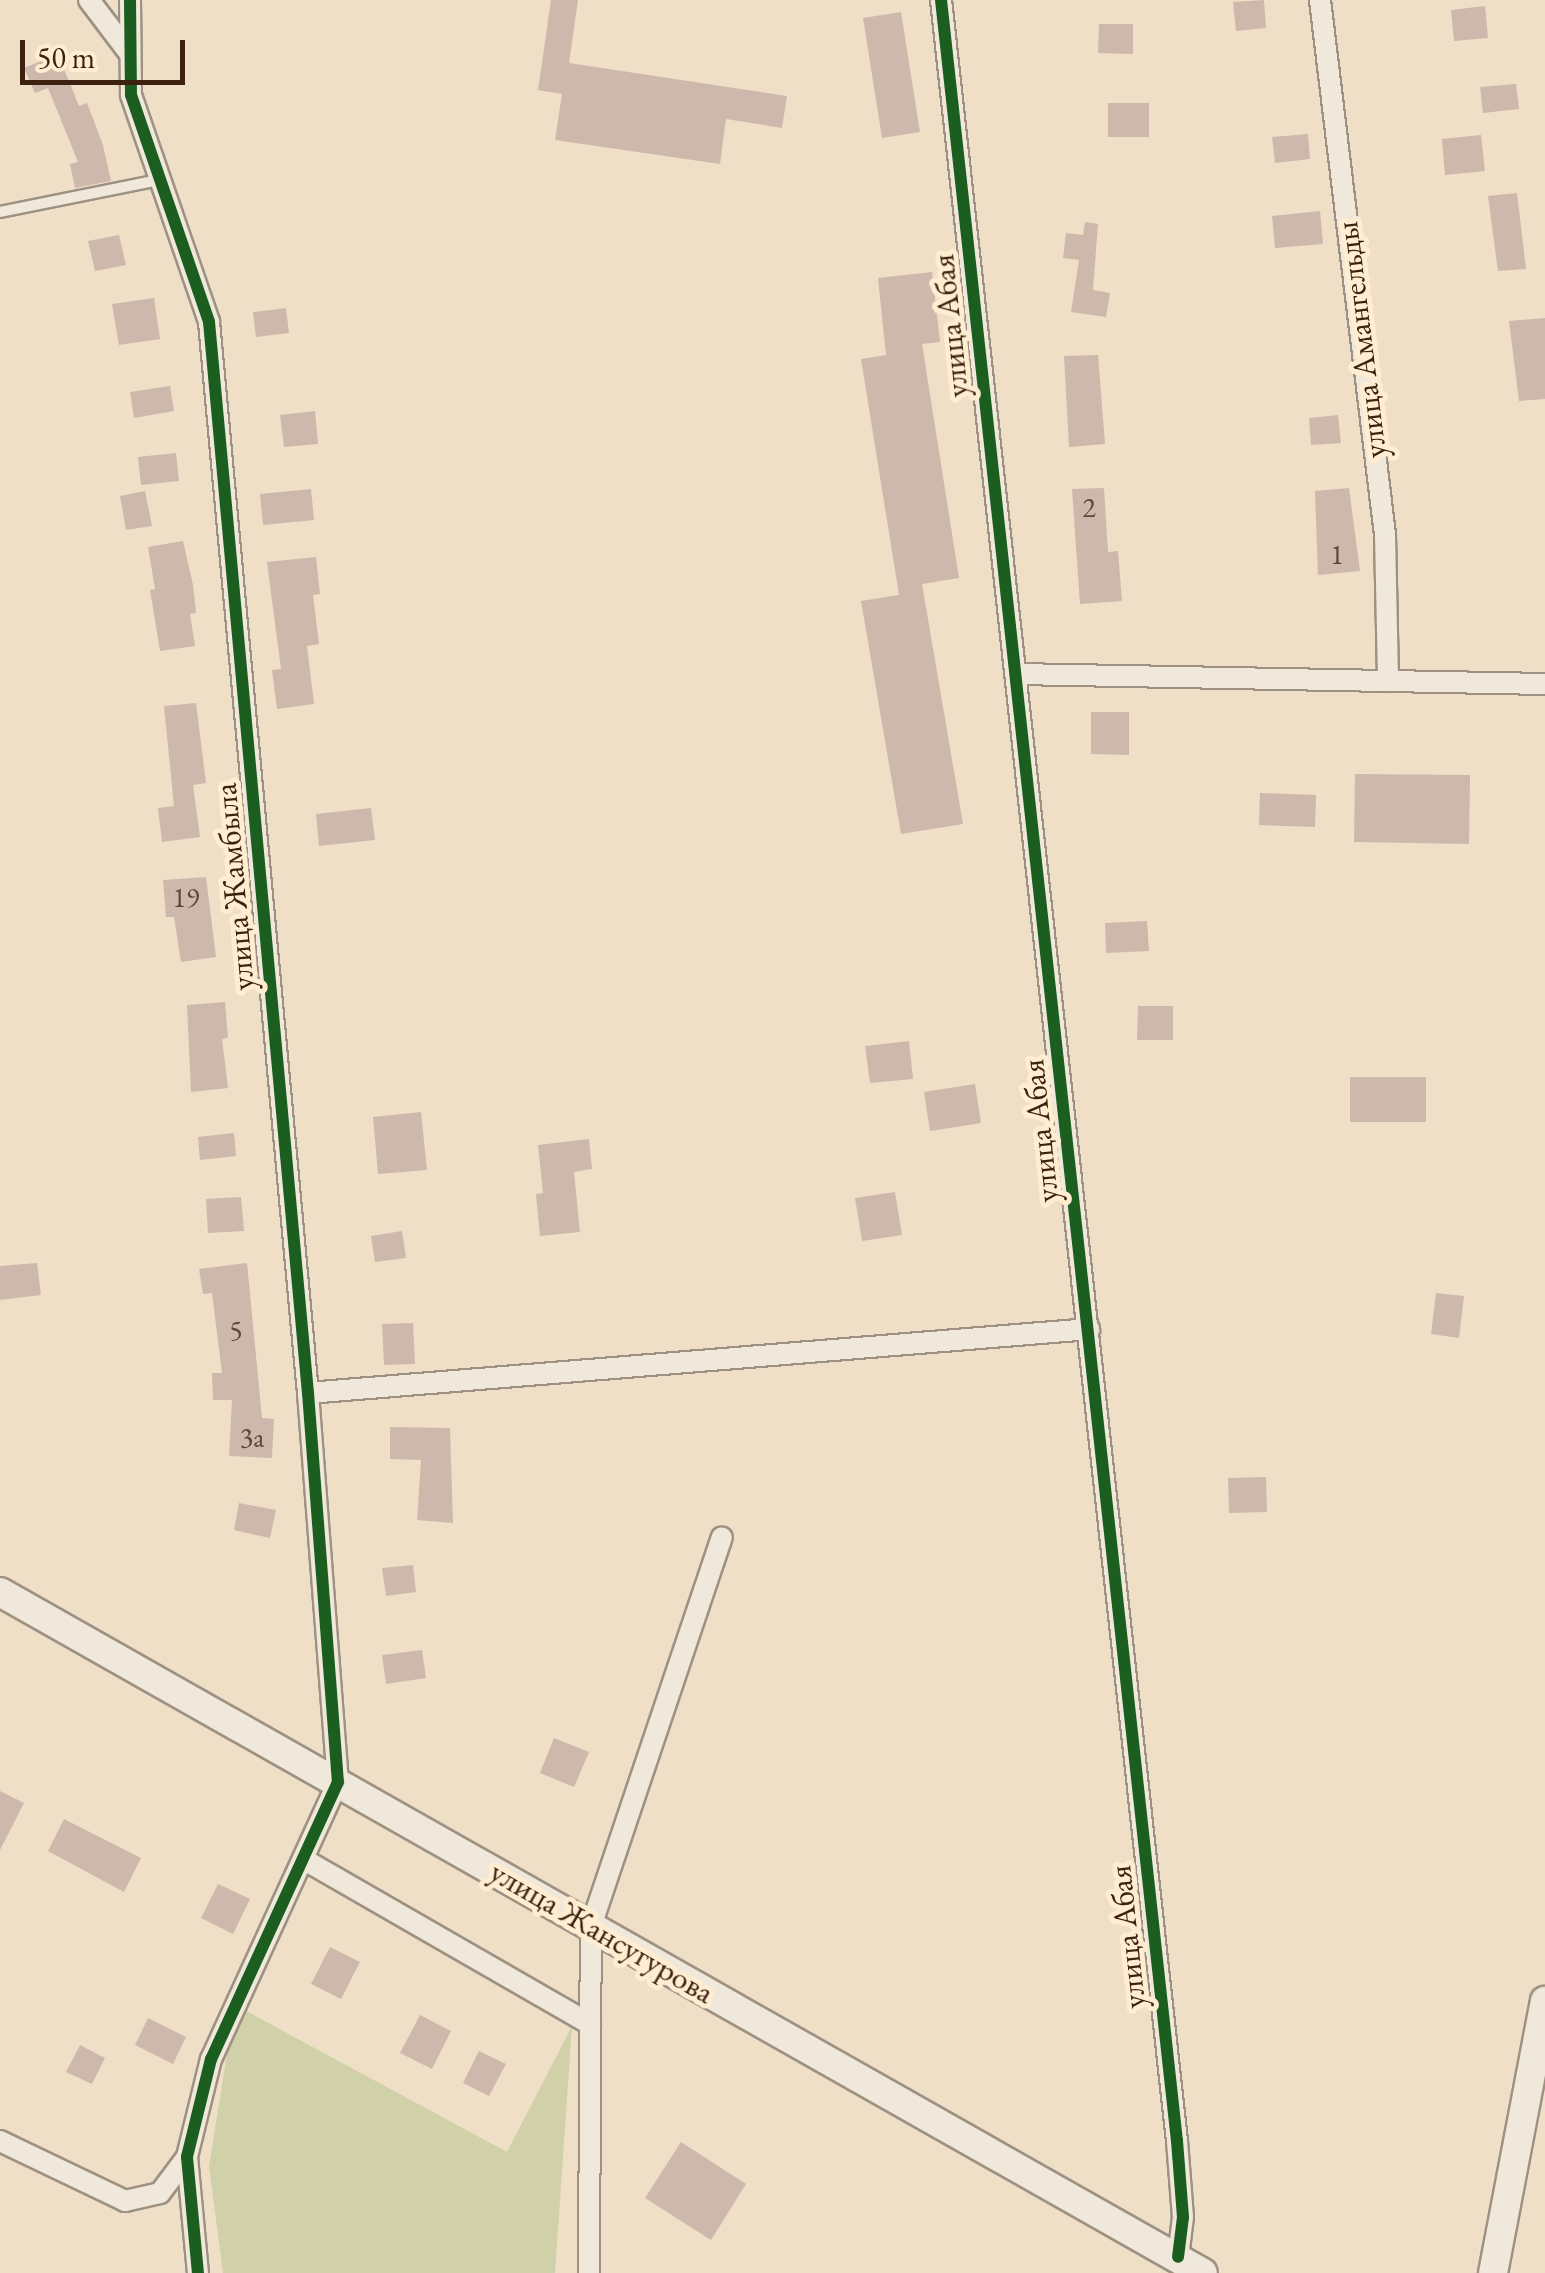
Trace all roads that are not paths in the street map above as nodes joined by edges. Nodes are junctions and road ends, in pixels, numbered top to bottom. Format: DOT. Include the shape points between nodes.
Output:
graph roads {
  1 [pos="88,0"];
  2 [pos="130,0"];
  3 [pos="941,0"];
  4 [pos="1320,0"];
  5 [pos="130,54"];
  6 [pos="160,180"];
  7 [pos="0,212"];
  8 [pos="1016,674"];
  9 [pos="1388,681"];
  10 [pos="1545,684"];
  11 [pos="1090,1329"];
  12 [pos="308,1394"];
  13 [pos="722,1538"];
  14 [pos="0,1592"];
  15 [pos="338,1782"];
  16 [pos="303,1858"];
  17 [pos="591,1926"];
  18 [pos="1545,2001"];
  19 [pos="590,2024"];
  20 [pos="0,2141"];
  21 [pos="187,2157"];
  22 [pos="1178,2257"];
  23 [pos="198,2273"];
  24 [pos="590,2273"];
  25 [pos="1203,2273"];
  26 [pos="1493,2273"];
  1 -- 5 [label="street"];
  2 -- 5 [label="street, улица Жамбыла"];
  3 -- 8 [label="street, улица Абая"];
  4 -- 9 [label="street, улица Амангельды" via="1384,535"];
  5 -- 6 [label="street, улица Жамбыла" via="132,96"];
  6 -- 7 [label="lane"];
  6 -- 12 [label="street, улица Жамбыла" via="209,322"];
  8 -- 9 [label="street"];
  8 -- 11 [label="street, улица Абая"];
  9 -- 10 [label="street"];
  11 -- 12 [label="street"];
  11 -- 22 [label="street, улица Абая" via="1177,2141 1183,2217"];
  12 -- 15 [label="street, улица Жамбыла"];
  13 -- 17 [label="street"];
  14 -- 15 [label="main road, улица Жансугурова"];
  15 -- 16 [label="street"];
  15 -- 17 [label="main road, улица Жансугурова"];
  16 -- 19 [label="street"];
  16 -- 21 [label="street" via="211,2059"];
  17 -- 19 [label="street"];
  17 -- 22 [label="main road, улица Жансугурова"];
  18 -- 26 [label="main road"];
  19 -- 24 [label="street"];
  20 -- 21 [label="street" via="125,2201 160,2192"];
  21 -- 23 [label="street"];
  22 -- 25 [label="main road, улица Жансугурова"];
}
